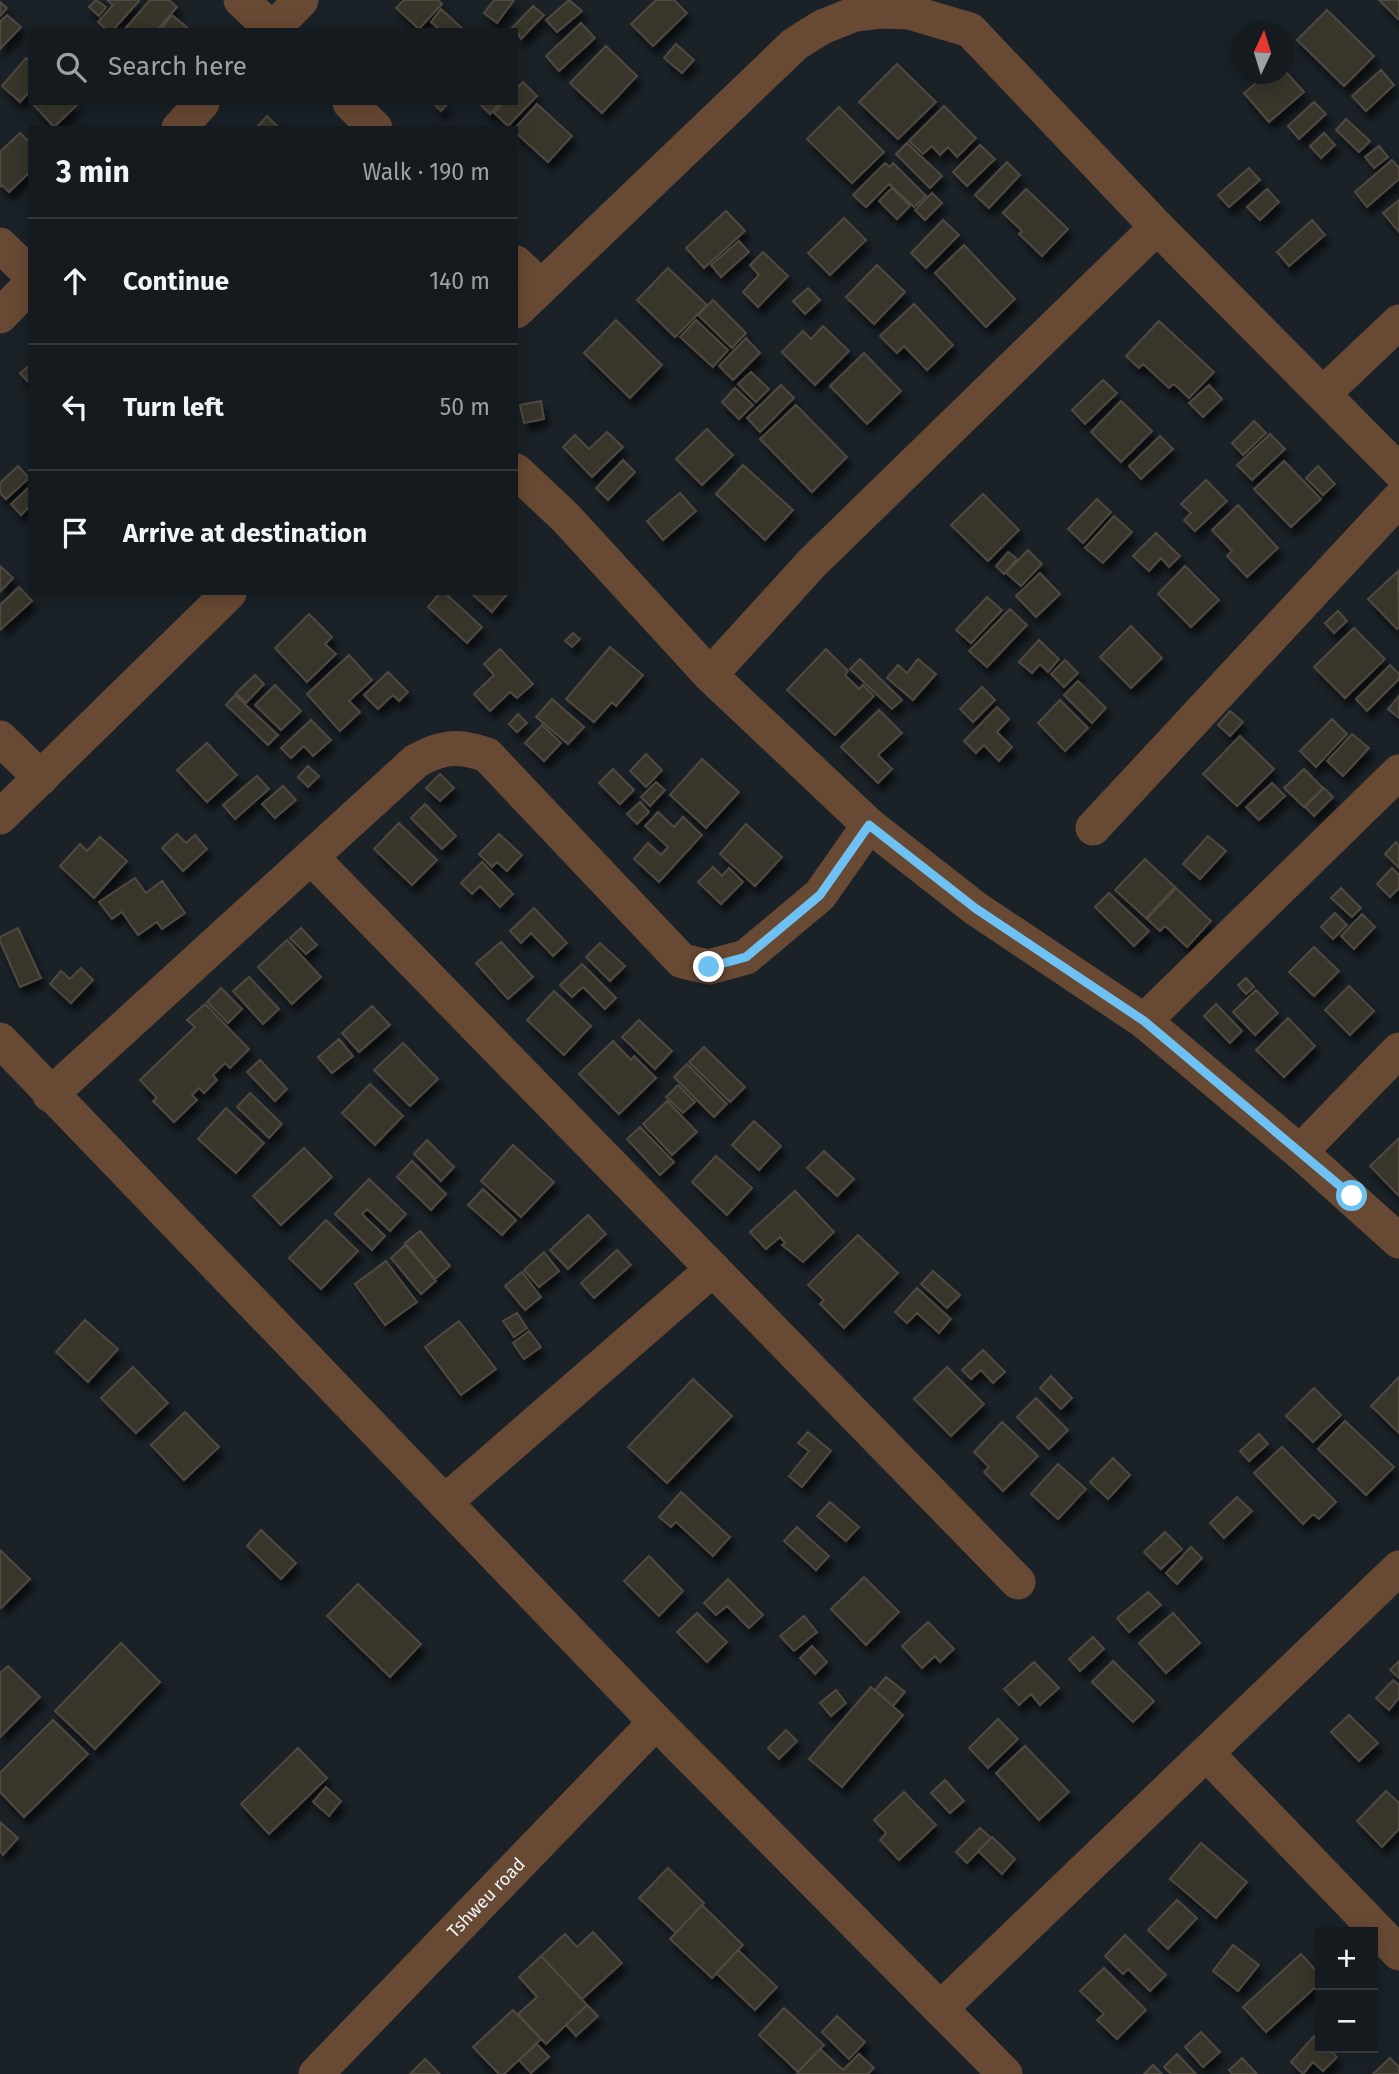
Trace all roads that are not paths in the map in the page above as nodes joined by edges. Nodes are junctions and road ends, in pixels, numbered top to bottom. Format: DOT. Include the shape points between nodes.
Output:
graph roads {
  1 [pos="241,0"];
  2 [pos="300,0"];
  3 [pos="271,28"];
  4 [pos="275,28"];
  5 [pos="200,105"];
  6 [pos="352,105"];
  7 [pos="181,126"];
  8 [pos="373,126"];
  9 [pos="1157,227"];
  10 [pos="0,245"];
  11 [pos="518,265"];
  12 [pos="28,272"];
  13 [pos="28,287"];
  14 [pos="541,287"];
  15 [pos="518,309"];
  16 [pos="0,316"];
  17 [pos="1399,323"];
  18 [pos="1323,394"];
  19 [pos="1399,471"];
  20 [pos="518,473"];
  21 [pos="1399,499"];
  22 [pos="227,595"];
  23 [pos="710,676"];
  24 [pos="0,738"];
  25 [pos="1399,772"];
  26 [pos="41,778"];
  27 [pos="0,817"];
  28 [pos="869,825"];
  29 [pos="1093,828"];
  30 [pos="311,857"];
  31 [pos="1144,1021"];
  32 [pos="0,1040"];
  33 [pos="1399,1050"];
  34 [pos="50,1095"];
  35 [pos="1300,1152"];
  36 [pos="1399,1241"];
  37 [pos="713,1269"];
  38 [pos="445,1502"];
  39 [pos="1399,1568"];
  40 [pos="1017,1582"];
  41 [pos="656,1722"];
  42 [pos="1207,1754"];
  43 [pos="1399,1953"];
  44 [pos="940,2009"];
  45 [pos="316,2074"];
  46 [pos="1004,2074"];
  1 -- 3 [label="street"];
  2 -- 4 [label="street"];
  5 -- 7 [label="street"];
  6 -- 8 [label="street"];
  9 -- 14 [label="street" via="970,30 909,12 881,11 844,18 795,44"];
  9 -- 18 [label="street"];
  9 -- 23 [label="street" via="812,563"];
  10 -- 12 [label="street"];
  11 -- 14 [label="street"];
  13 -- 16 [label="street"];
  14 -- 15 [label="street"];
  17 -- 18 [label="street"];
  18 -- 19 [label="street"];
  20 -- 23 [label="street" via="565,517"];
  21 -- 29 [label="street"];
  22 -- 26 [label="street"];
  23 -- 28 [label="street"];
  24 -- 26 [label="street"];
  25 -- 31 [label="street"];
  26 -- 27 [label="street"];
  28 -- 30 [label="street" via="820,895 746,957 709,967 682,961 487,755 467,748 435,750 416,761"];
  28 -- 31 [label="street" via="975,908"];
  30 -- 34 [label="street"];
  30 -- 37 [label="street"];
  31 -- 35 [label="street"];
  32 -- 34 [label="street"];
  33 -- 35 [label="street"];
  34 -- 38 [label="street"];
  35 -- 36 [label="street"];
  37 -- 38 [label="street"];
  37 -- 40 [label="street"];
  38 -- 41 [label="street"];
  39 -- 42 [label="street"];
  41 -- 44 [label="street"];
  41 -- 45 [label="street, Tshweu road"];
  42 -- 43 [label="street"];
  42 -- 44 [label="street"];
  44 -- 46 [label="street"];
}
